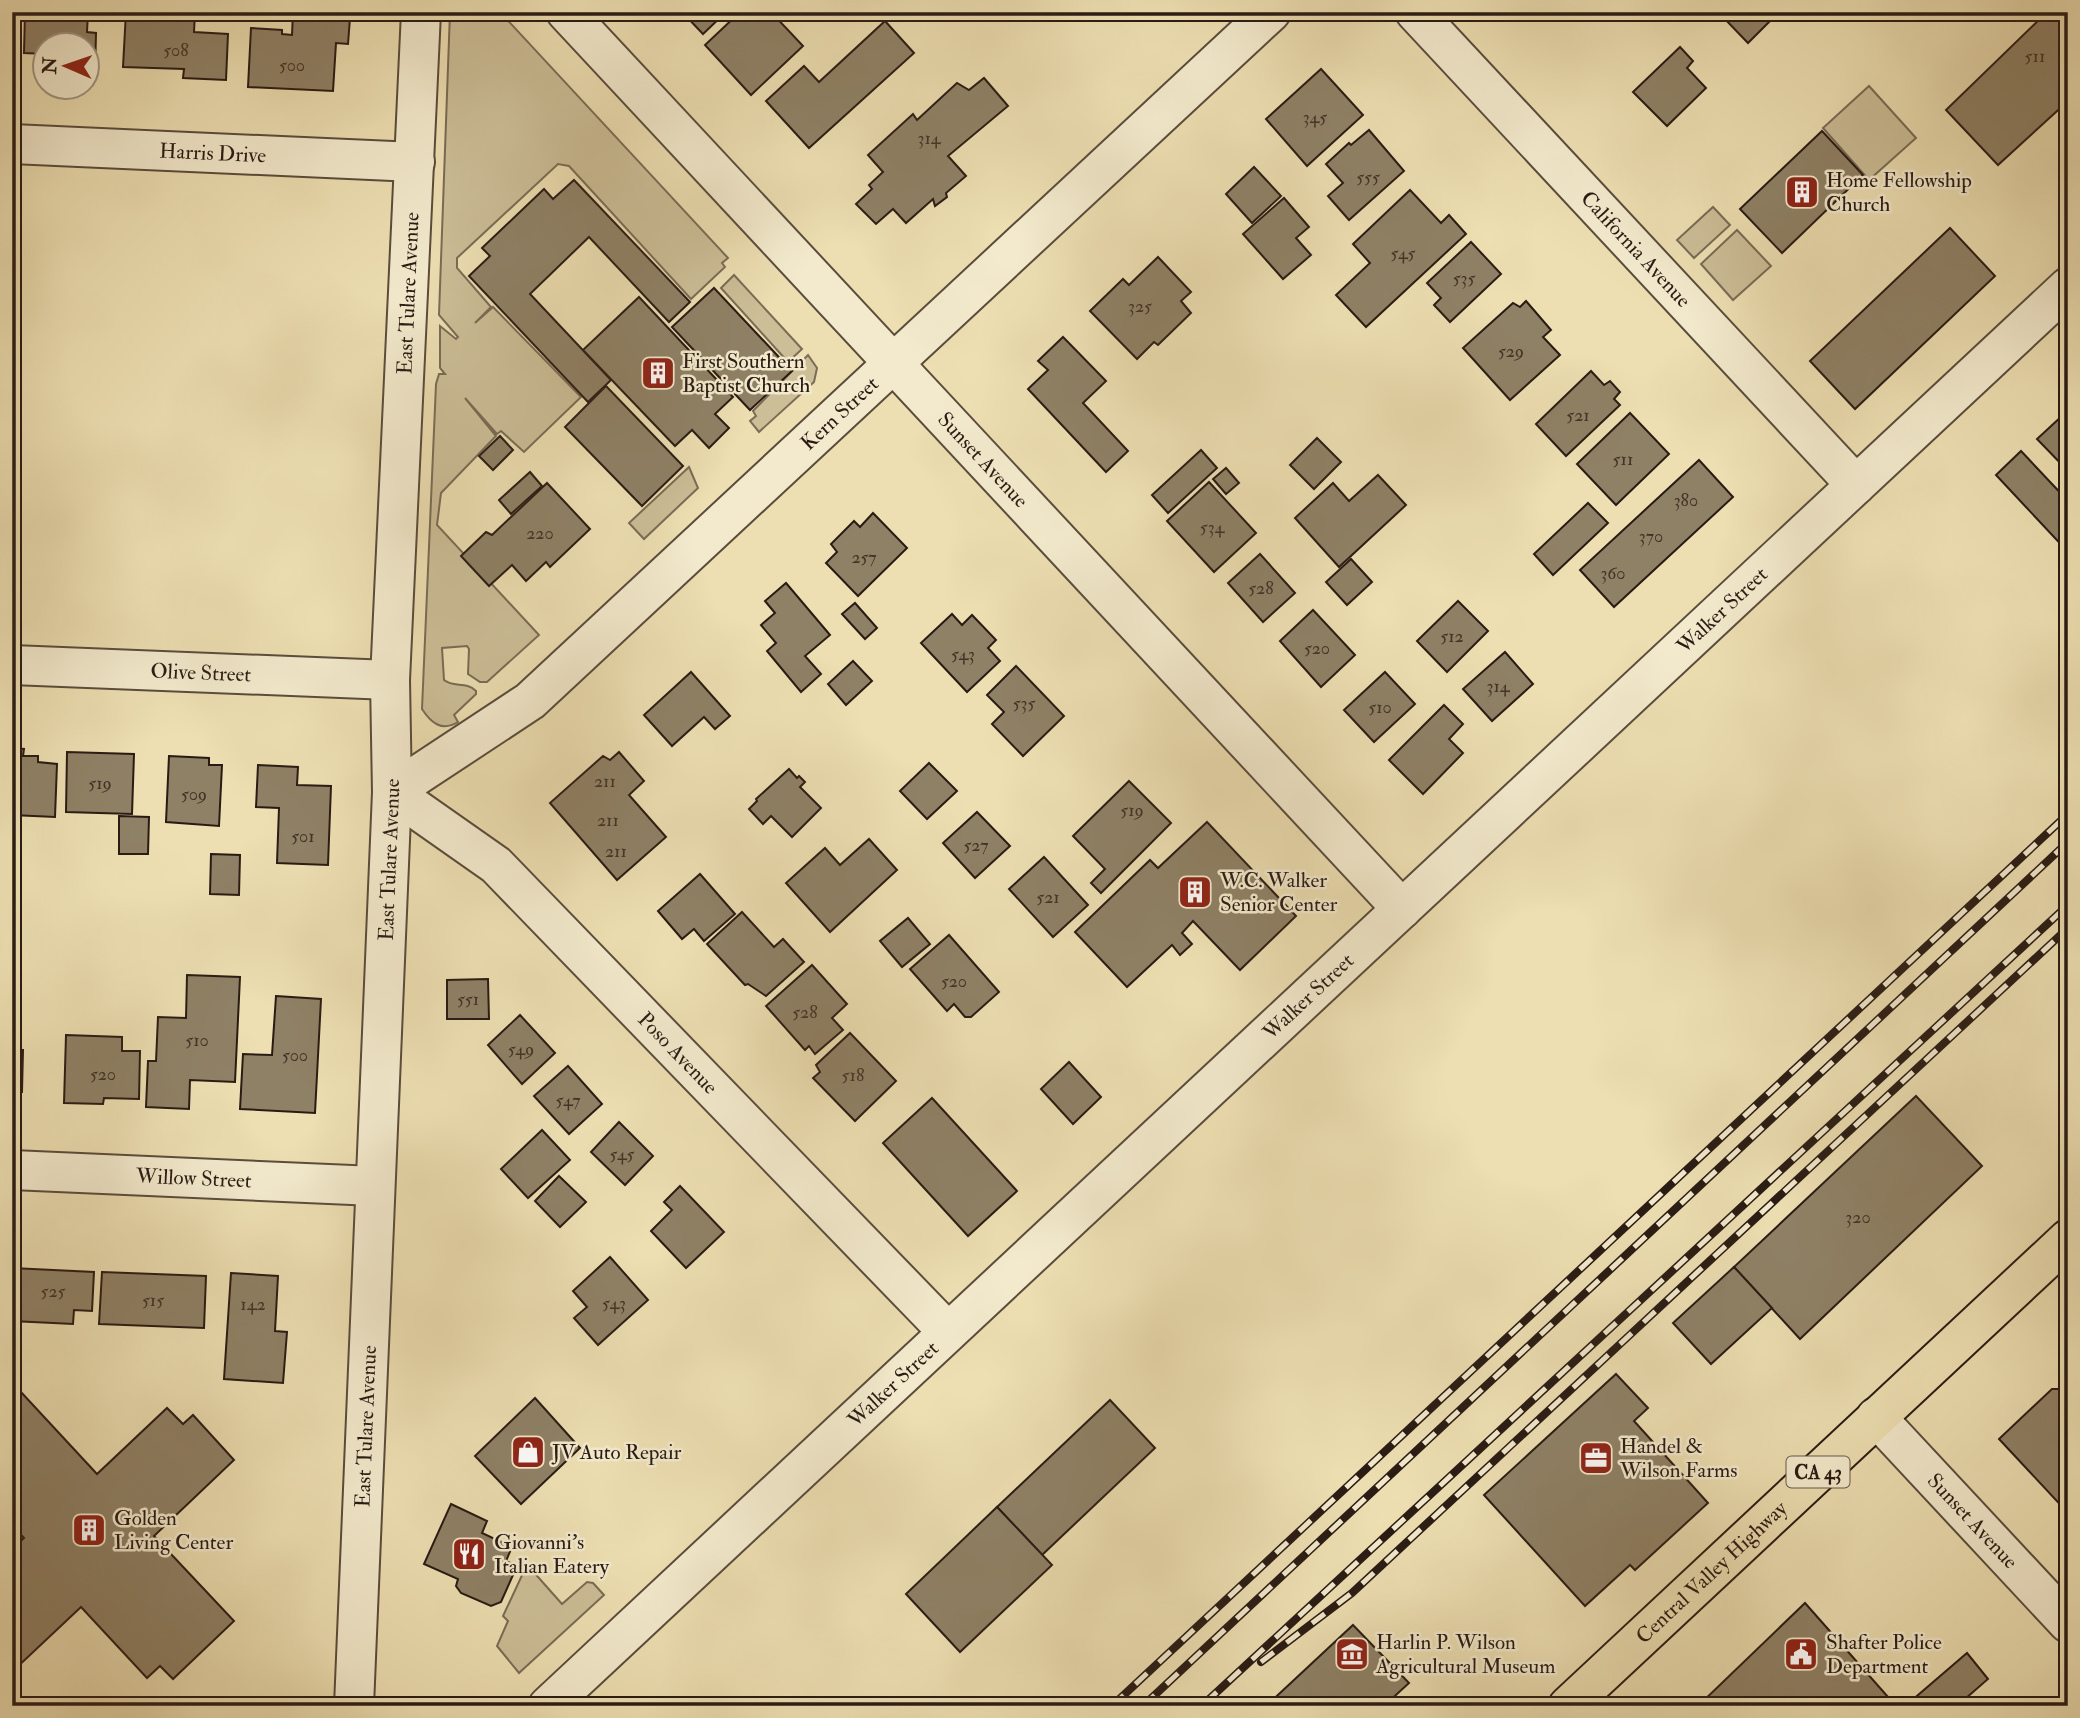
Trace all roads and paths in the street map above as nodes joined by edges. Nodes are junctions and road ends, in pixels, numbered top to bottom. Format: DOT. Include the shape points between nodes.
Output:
graph roads {
  1 [pos="421,12"];
  2 [pos="566,12"];
  3 [pos="1271,12"];
  4 [pos="1415,12"];
  5 [pos="12,144"];
  6 [pos="415,162"];
  7 [pos="2068,287"];
  8 [pos="894,364"];
  9 [pos="1856,485"];
  10 [pos="12,665"];
  11 [pos="390,680"];
  12 [pos="392,792"];
  13 [pos="1402,909"];
  14 [pos="12,1170"];
  15 [pos="375,1186"];
  16 [pos="2068,1238"];
  17 [pos="948,1332"];
  18 [pos="1876,1417"];
  19 [pos="2068,1623"];
  20 [pos="354,1706"];
  21 [pos="548,1706"];
  22 [pos="1568,1706"];
  1 -- 6 [label="street, East Tulare Avenue"];
  2 -- 8 [label="street, Sunset Avenue"];
  3 -- 8 [label="street, Kern Street"];
  4 -- 9 [label="street, California Avenue"];
  5 -- 6 [label="street, Harris Drive"];
  6 -- 11 [label="street, East Tulare Avenue"];
  7 -- 9 [label="street, Walker Street"];
  8 -- 12 [label="street, Kern Street" via="530,701"];
  8 -- 13 [label="street, Sunset Avenue"];
  9 -- 13 [label="street, Walker Street"];
  10 -- 11 [label="street, Olive Street"];
  11 -- 12 [label="street, East Tulare Avenue"];
  12 -- 15 [label="street, East Tulare Avenue"];
  12 -- 17 [label="street, Poso Avenue" via="496,865"];
  13 -- 17 [label="street, Walker Street"];
  14 -- 15 [label="street, Willow Street"];
  15 -- 20 [label="street, East Tulare Avenue"];
  16 -- 18 [label="main road, Central Valley Highway / CA 43"];
  17 -- 21 [label="street, Walker Street"];
  18 -- 19 [label="street, Sunset Avenue"];
  18 -- 22 [label="main road, Central Valley Highway / CA 43"];
}
